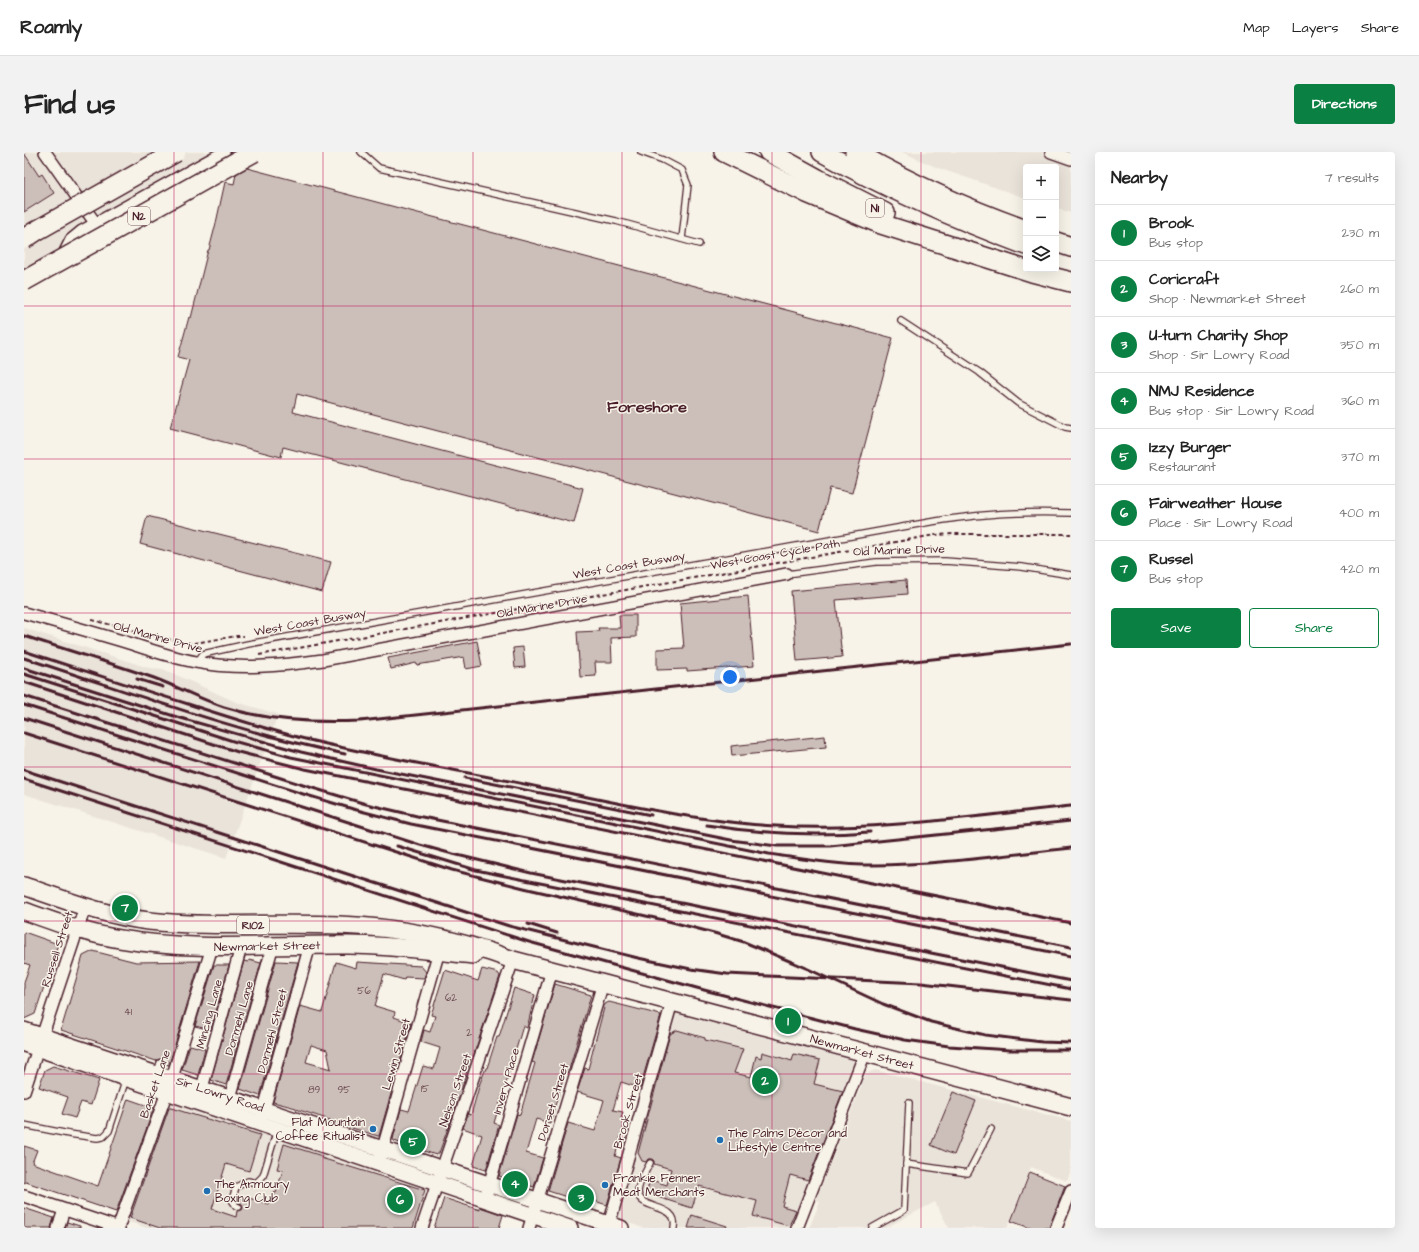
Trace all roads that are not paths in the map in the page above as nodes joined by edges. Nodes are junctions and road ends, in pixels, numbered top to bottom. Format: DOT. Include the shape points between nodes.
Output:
graph roads {
  1 [pos="45,152"];
  2 [pos="176,152"];
  3 [pos="224,152"];
  4 [pos="254,152"];
  5 [pos="361,152"];
  6 [pos="641,152"];
  7 [pos="724,152"];
  8 [pos="769,152"];
  9 [pos="822,152"];
  10 [pos="855,152"];
  11 [pos="1051,152"];
  12 [pos="1071,159"];
  13 [pos="96,224"];
  14 [pos="1023,229"];
  15 [pos="24,239"];
  16 [pos="682,239"];
  17 [pos="1059,243"];
  18 [pos="700,244"];
  19 [pos="1023,244"];
  20 [pos="1071,247"];
  21 [pos="1059,256"];
  22 [pos="986,257"];
  23 [pos="1071,260"];
  24 [pos="24,281"];
  25 [pos="1071,282"];
  26 [pos="902,321"];
  27 [pos="1071,428"];
  28 [pos="1071,512"];
  29 [pos="787,574"];
  30 [pos="1071,575"];
  31 [pos="24,613"];
  32 [pos="197,662"];
  33 [pos="24,886"];
  34 [pos="85,907"];
  35 [pos="24,911"];
  36 [pos="78,929"];
  37 [pos="310,945"];
  38 [pos="273,946"];
  39 [pos="212,947"];
  40 [pos="241,947"];
  41 [pos="439,952"];
  42 [pos="513,960"];
  43 [pos="552,970"];
  44 [pos="603,983"];
  45 [pos="672,1002"];
  46 [pos="24,1030"];
  47 [pos="35,1043"];
  48 [pos="865,1053"];
  49 [pos="126,1079"];
  50 [pos="170,1085"];
  51 [pos="202,1088"];
  52 [pos="24,1091"];
  53 [pos="230,1098"];
  54 [pos="909,1103"];
  55 [pos="1071,1107"];
  56 [pos="264,1109"];
  57 [pos="260,1124"];
  58 [pos="24,1125"];
  59 [pos="277,1129"];
  60 [pos="992,1129"];
  61 [pos="383,1149"];
  62 [pos="650,1163"];
  63 [pos="379,1164"];
  64 [pos="906,1164"];
  65 [pos="442,1168"];
  66 [pos="437,1183"];
  67 [pos="489,1184"];
  68 [pos="1071,1191"];
  69 [pos="24,1196"];
  70 [pos="485,1199"];
  71 [pos="537,1200"];
  72 [pos="239,1207"];
  73 [pos="64,1210"];
  74 [pos="531,1222"];
  75 [pos="613,1227"];
  76 [pos="58,1228"];
  77 [pos="118,1228"];
  78 [pos="422,1228"];
  79 [pos="570,1228"];
  80 [pos="674,1228"];
  81 [pos="797,1228"];
  82 [pos="872,1228"];
  83 [pos="1056,1228"];
  1 -- 13 [label="street"];
  2 -- 15 [label="highway, bridge"];
  3 -- 13 [label="street"];
  4 -- 24 [label="highway, N2, bridge"];
  5 -- 16 [label="lane" via="380,168 616,221"];
  6 -- 16 [label="lane" via="682,170 688,185"];
  7 -- 22 [label="highway" via="807,194 861,216"];
  8 -- 22 [label="highway, N1" via="886,214"];
  9 -- 19 [label="highway, N1" via="892,189"];
  10 -- 14 [label="highway" via="896,175"];
  11 -- 12 [label="street"];
  13 -- 24 [label="street" via="71,240 62,256"];
  16 -- 18 [label="lane"];
  17 -- 20 [label="highway"];
  21 -- 23 [label="highway"];
  22 -- 25 [label="highway, N1"];
  26 -- 27 [label="lane" via="979,372 1018,402"];
  28 -- 32 [label="lane, West Coast Busway" via="1016,512 958,517 248,644 203,654"];
  29 -- 30 [label="lane, Old Marine Drive" via="876,562 945,561 1022,567"];
  29 -- 32 [label="street, Old Marine Drive" via="323,660 262,667"];
  31 -- 32 [label="street, Old Marine Drive"];
  33 -- 34 [label="main road, Newmarket Street / R102"];
  34 -- 36 [label="street, Russell Street"];
  34 -- 42 [label="main road, Newmarket Street / R102" via="147,921 178,924 338,925 384,928 434,936"];
  35 -- 36 [label="main road, Newmarket Street / R102"];
  36 -- 39 [label="main road, Newmarket Street / R102" via="119,939"];
  36 -- 47 [label="street, Russell Street"];
  37 -- 38 [label="main road, Newmarket Street / R102"];
  37 -- 41 [label="main road, Newmarket Street / R102" via="389,946"];
  37 -- 56 [label="street, Dormehl Street"];
  38 -- 40 [label="main road, Newmarket Street / R102"];
  38 -- 53 [label="street, Dormehl Lane"];
  39 -- 40 [label="main road, Newmarket Street / R102"];
  39 -- 50 [label="street, Basket Lane"];
  40 -- 51 [label="street, Mincing Lane"];
  41 -- 42 [label="main road, Newmarket Street / R102"];
  41 -- 61 [label="street, Lewin Street"];
  42 -- 43 [label="main road, Newmarket Street / R102"];
  42 -- 65 [label="street, Nelson Street"];
  43 -- 44 [label="main road, Newmarket Street / R102"];
  43 -- 67 [label="street, Invery Place"];
  44 -- 45 [label="main road, Newmarket Street / R102"];
  44 -- 71 [label="street, Dorset Street"];
  45 -- 48 [label="main road, Newmarket Street / R102"];
  45 -- 75 [label="street, Brook Street"];
  46 -- 47 [label="main road, Sir Lowry Road"];
  47 -- 49 [label="main road, Sir Lowry Road"];
  47 -- 50 [label="main road, Sir Lowry Road" via="159,1068"];
  47 -- 52 [label="street, Russell Street"];
  48 -- 55 [label="main road, Newmarket Street / R102"];
  48 -- 81 [label="street"];
  49 -- 50 [label="main road, Sir Lowry Road"];
  49 -- 58 [label="lane" via="109,1131 103,1136 97,1138"];
  50 -- 51 [label="main road, Sir Lowry Road"];
  50 -- 57 [label="main road, Sir Lowry Road"];
  50 -- 77 [label="street, Basket Lane" via="137,1185"];
  51 -- 53 [label="main road, Sir Lowry Road"];
  53 -- 56 [label="main road, Sir Lowry Road"];
  54 -- 64 [label="lane"];
  56 -- 57 [label="street, Dormehl Street"];
  56 -- 61 [label="main road, Sir Lowry Road"];
  57 -- 59 [label="main road, Sir Lowry Road"];
  59 -- 63 [label="main road, Sir Lowry Road"];
  59 -- 72 [label="lane" via="263,1176 256,1183 248,1181 236,1187 232,1200"];
  60 -- 64 [label="lane" via="968,1173"];
  61 -- 63 [label="street, Lewin Street"];
  61 -- 65 [label="main road, Sir Lowry Road"];
  62 -- 80 [label="lane" via="640,1185 640,1198 645,1203 666,1210 673,1217"];
  63 -- 66 [label="main road, Sir Lowry Road"];
  64 -- 82 [label="lane" via="904,1210"];
  65 -- 66 [label="street, Nelson Street"];
  65 -- 67 [label="main road, Sir Lowry Road"];
  66 -- 70 [label="main road, Sir Lowry Road"];
  66 -- 78 [label="street, Nelson Street"];
  67 -- 70 [label="street, Invery Place"];
  67 -- 71 [label="main road, Sir Lowry Road"];
  68 -- 83 [label="street"];
  69 -- 73 [label="street"];
  70 -- 74 [label="main road, Sir Lowry Road"];
  71 -- 74 [label="street, Dorset Street"];
  71 -- 75 [label="main road, Sir Lowry Road"];
  73 -- 76 [label="street"];
  73 -- 77 [label="street"];
  74 -- 79 [label="main road, Sir Lowry Road"];
}
